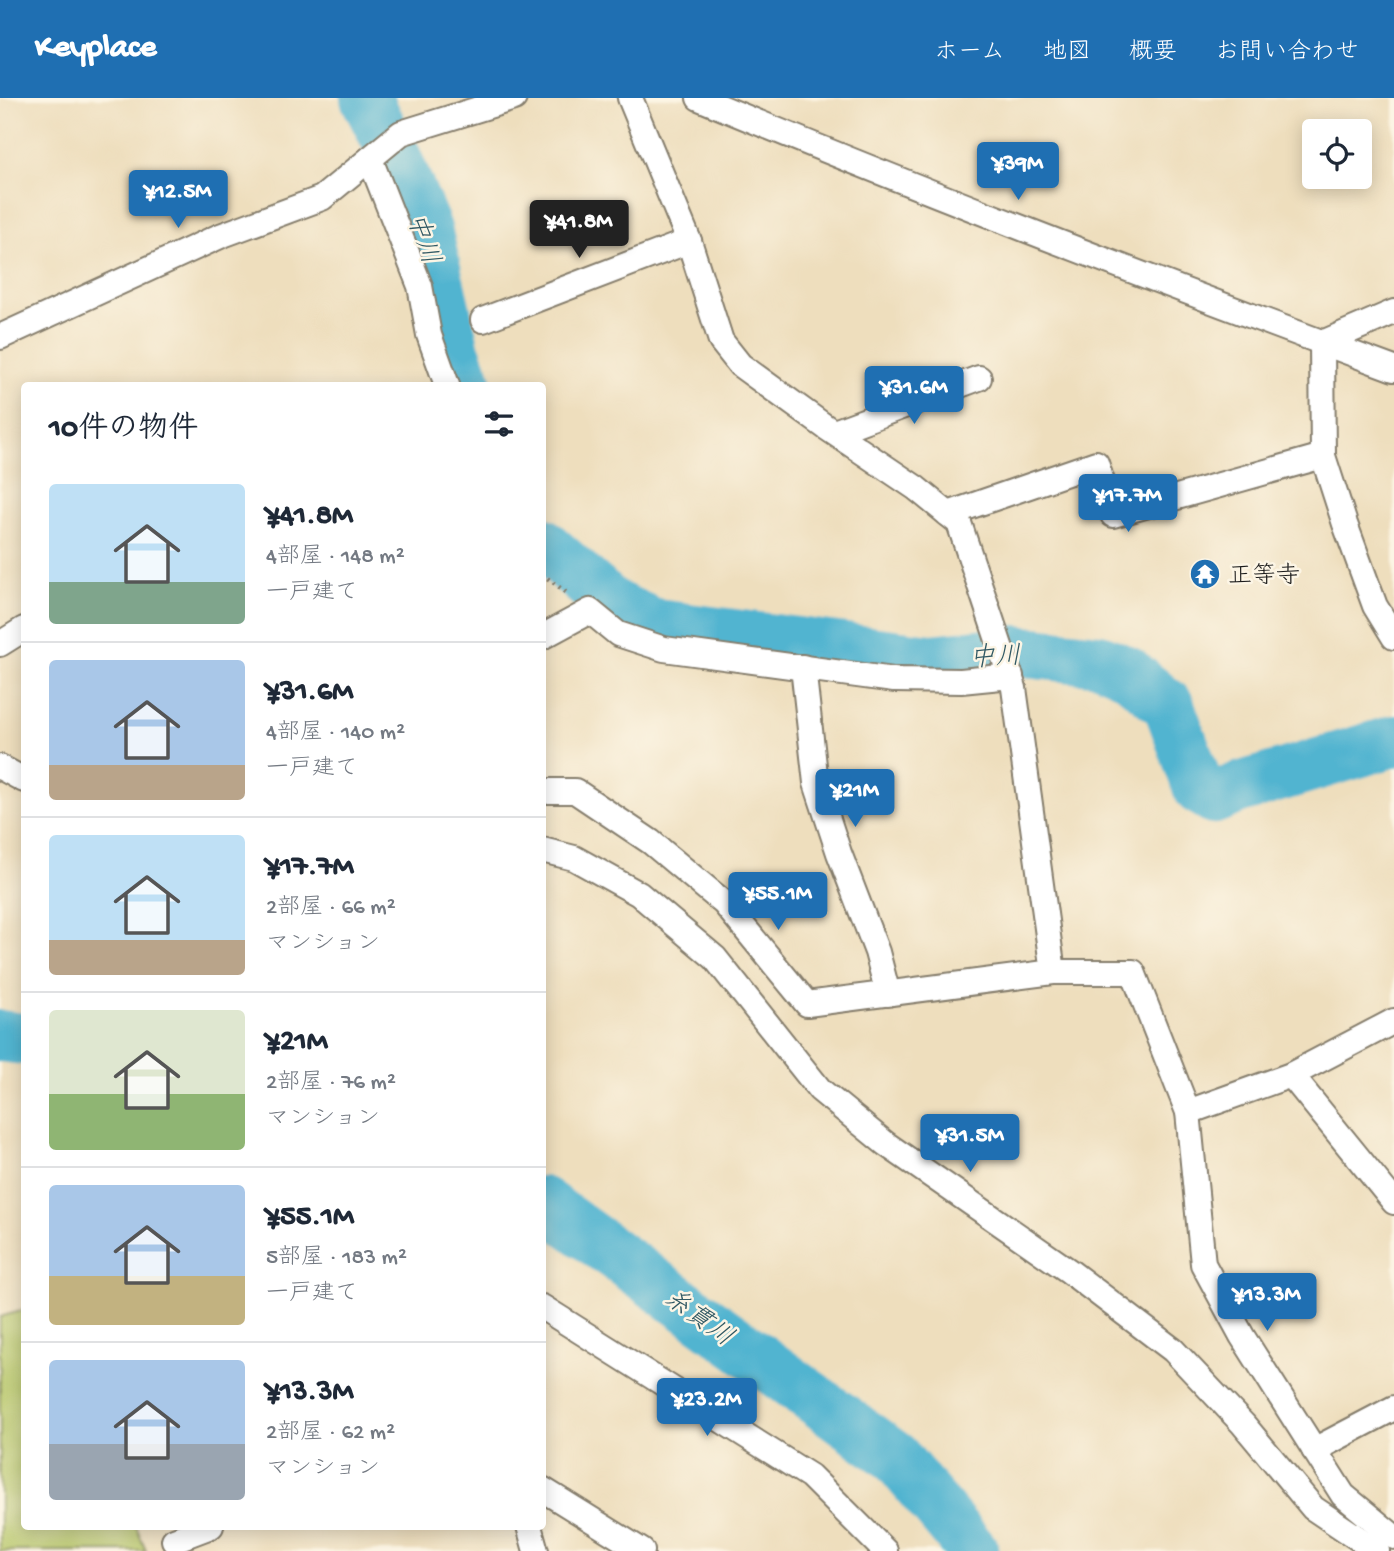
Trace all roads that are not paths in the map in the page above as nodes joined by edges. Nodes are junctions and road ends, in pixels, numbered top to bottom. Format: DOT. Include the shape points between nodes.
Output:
graph roads {
  1 [pos="514,98"];
  2 [pos="630,98"];
  3 [pos="699,98"];
  4 [pos="371,158"];
  5 [pos="689,241"];
  6 [pos="1394,312"];
  7 [pos="483,320"];
  8 [pos="0,337"];
  9 [pos="1322,343"];
  10 [pos="1394,369"];
  11 [pos="979,378"];
  12 [pos="446,382"];
  13 [pos="834,432"];
  14 [pos="1324,456"];
  15 [pos="948,514"];
  16 [pos="21,631"];
  17 [pos="546,635"];
  18 [pos="1394,637"];
  19 [pos="0,644"];
  20 [pos="803,667"];
  21 [pos="1011,677"];
  22 [pos="0,767"];
  23 [pos="21,778"];
  24 [pos="546,791"];
  25 [pos="546,851"];
  26 [pos="1053,972"];
  27 [pos="888,994"];
  28 [pos="1394,1021"];
  29 [pos="1291,1075"];
  30 [pos="1188,1112"];
  31 [pos="1394,1202"];
  32 [pos="546,1310"];
  33 [pos="1394,1408"];
  34 [pos="1314,1450"];
  35 [pos="546,1491"];
  36 [pos="199,1530"];
  37 [pos="530,1530"];
  38 [pos="1394,1537"];
  39 [pos="173,1539"];
  40 [pos="536,1551"];
  41 [pos="642,1551"];
  42 [pos="885,1551"];
  43 [pos="1377,1551"];
  1 -- 4 [label="street" via="401,133"];
  2 -- 5 [label="street"];
  3 -- 9 [label="street"];
  4 -- 8 [label="street" via="322,198 220,236"];
  4 -- 12 [label="street" via="420,286 429,335"];
  5 -- 7 [label="street"];
  5 -- 13 [label="street" via="721,341 740,365"];
  6 -- 9 [label="street"];
  9 -- 10 [label="street"];
  9 -- 14 [label="street"];
  11 -- 13 [label="street"];
  13 -- 15 [label="street"];
  14 -- 15 [label="street" via="1113,515 1096,463"];
  14 -- 18 [label="street" via="1375,606"];
  15 -- 21 [label="street" via="958,523"];
  16 -- 19 [label="street"];
  17 -- 20 [label="street" via="590,611 618,634 664,649"];
  20 -- 21 [label="street" via="894,680"];
  20 -- 27 [label="street" via="816,783"];
  21 -- 26 [label="street"];
  22 -- 23 [label="street"];
  24 -- 27 [label="street" via="575,790 651,842 724,903 807,1004"];
  25 -- 43 [label="street" via="574,858 639,894 715,957 820,1090 887,1144 1173,1350 1313,1508"];
  26 -- 27 [label="street"];
  26 -- 30 [label="street" via="1133,972"];
  28 -- 29 [label="street"];
  29 -- 30 [label="street"];
  29 -- 31 [label="street"];
  30 -- 34 [label="street" via="1203,1264"];
  32 -- 42 [label="street" via="810,1476"];
  33 -- 34 [label="street"];
  34 -- 38 [label="street" via="1343,1495"];
  35 -- 41 [label="street"];
  36 -- 39 [label="street"];
  37 -- 40 [label="street"];
}
